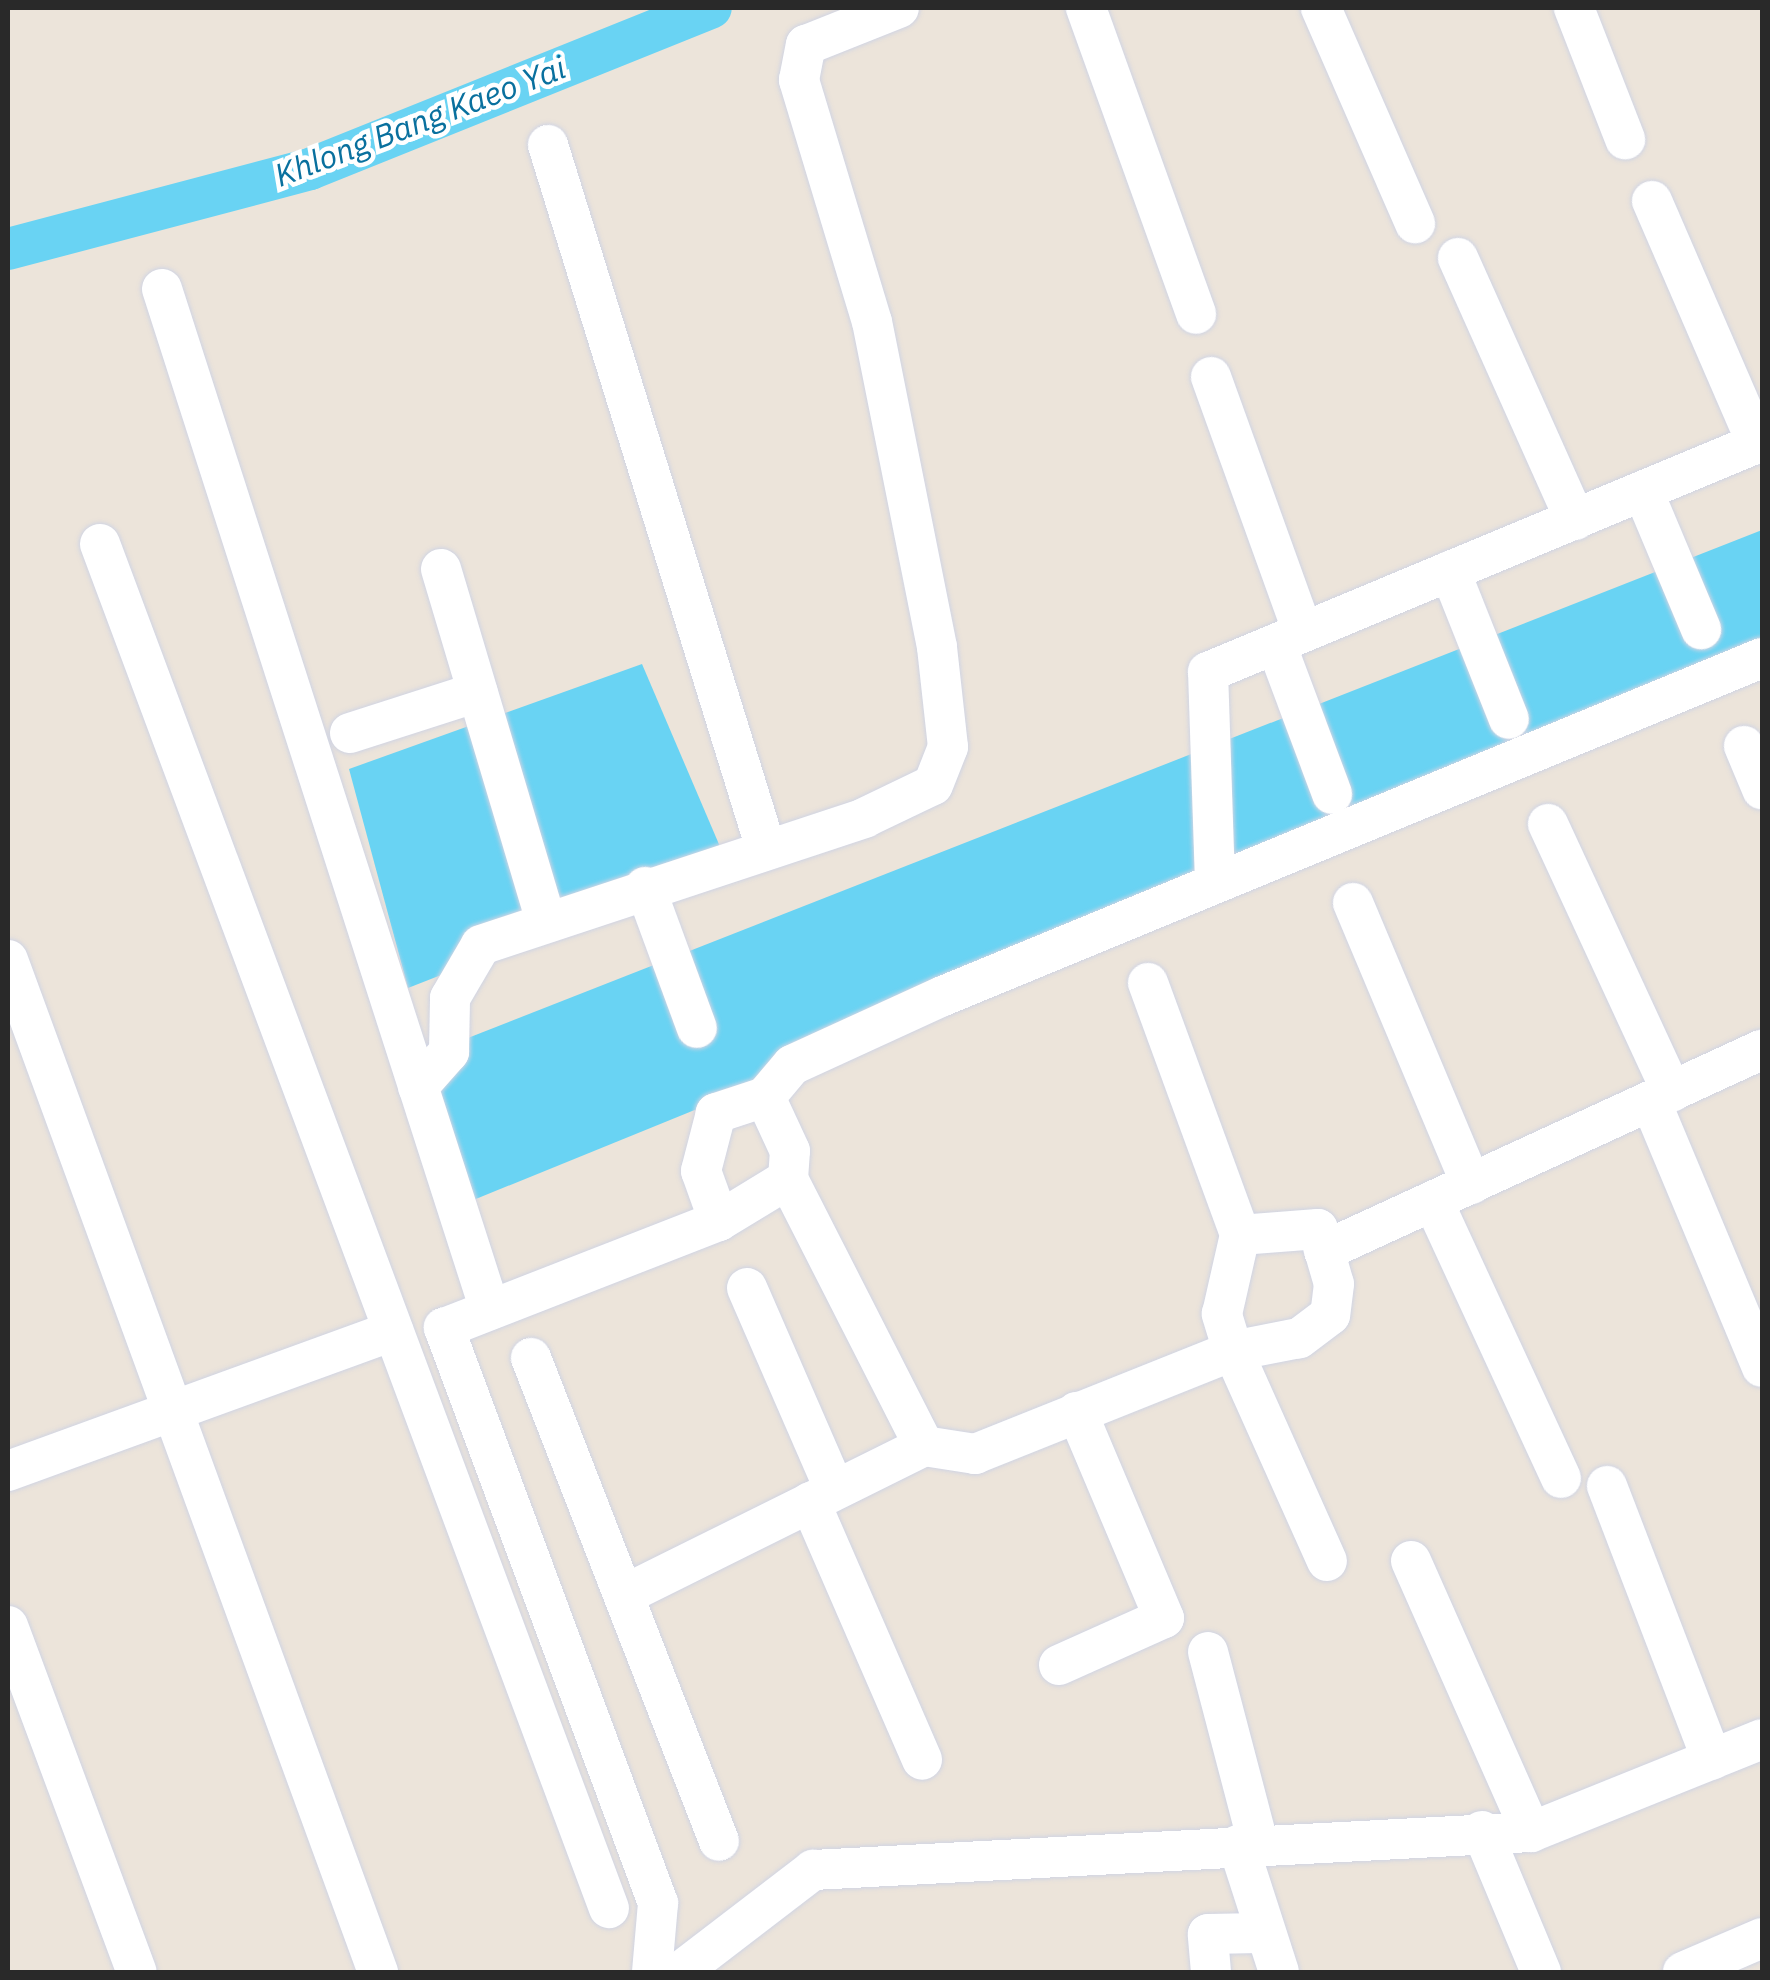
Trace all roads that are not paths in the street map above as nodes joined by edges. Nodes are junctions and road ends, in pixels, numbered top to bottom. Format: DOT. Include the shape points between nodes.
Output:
graph roads {
  1 [pos="899,8"];
  2 [pos="1086,8"];
  3 [pos="1321,8"];
  4 [pos="1574,8"];
  5 [pos="1626,139"];
  6 [pos="548,145"];
  7 [pos="1652,201"];
  8 [pos="1416,223"];
  9 [pos="1458,258"];
  10 [pos="162,289"];
  11 [pos="1196,314"];
  12 [pos="1211,377"];
  13 [pos="1760,443"];
  14 [pos="1643,492"];
  15 [pos="1575,520"];
  16 [pos="100,544"];
  17 [pos="440,569"];
  18 [pos="1450,571"];
  19 [pos="1702,629"];
  20 [pos="1289,638"];
  21 [pos="1762,658"];
  22 [pos="478,692"];
  23 [pos="1509,718"];
  24 [pos="350,733"];
  25 [pos="1744,746"];
  26 [pos="1762,789"];
  27 [pos="1332,794"];
  28 [pos="1548,824"];
  29 [pos="766,849"];
  30 [pos="1216,882"];
  31 [pos="644,886"];
  32 [pos="1353,903"];
  33 [pos="546,922"];
  34 [pos="8,960"];
  35 [pos="1148,983"];
  36 [pos="697,1028"];
  37 [pos="1762,1050"];
  38 [pos="418,1088"];
  39 [pos="765,1097"];
  40 [pos="1661,1097"];
  41 [pos="788,1179"];
  42 [pos="1471,1184"];
  43 [pos="1432,1201"];
  44 [pos="719,1220"];
  45 [pos="1240,1235"];
  46 [pos="1324,1250"];
  47 [pos="747,1288"];
  48 [pos="490,1310"];
  49 [pos="393,1331"];
  50 [pos="1233,1352"];
  51 [pos="531,1358"];
  52 [pos="1762,1367"];
  53 [pos="172,1412"];
  54 [pos="1078,1412"];
  55 [pos="924,1446"];
  56 [pos="8,1472"];
  57 [pos="1562,1478"];
  58 [pos="1607,1486"];
  59 [pos="823,1496"];
  60 [pos="1327,1561"];
  61 [pos="1411,1561"];
  62 [pos="624,1595"];
  63 [pos="8,1626"];
  64 [pos="1208,1652"];
  65 [pos="1059,1665"];
  66 [pos="1762,1739"];
  67 [pos="922,1760"];
  68 [pos="1712,1760"];
  69 [pos="1482,1830"];
  70 [pos="1530,1832"];
  71 [pos="719,1841"];
  72 [pos="1248,1844"];
  73 [pos="609,1908"];
  74 [pos="1260,1932"];
  75 [pos="1762,1938"];
  76 [pos="137,1972"];
  77 [pos="378,1972"];
  78 [pos="652,1972"];
  79 [pos="680,1972"];
  80 [pos="1211,1972"];
  81 [pos="1280,1972"];
  82 [pos="1541,1972"];
  83 [pos="1682,1972"];
  1 -- 29 [label="street" via="806,45 799,80 872,322 948,747 933,785"];
  2 -- 11 [label="street"];
  3 -- 8 [label="street"];
  4 -- 5 [label="street"];
  6 -- 29 [label="street"];
  7 -- 13 [label="street"];
  9 -- 15 [label="street"];
  10 -- 38 [label="street"];
  12 -- 20 [label="street"];
  13 -- 14 [label="street"];
  14 -- 15 [label="street"];
  14 -- 19 [label="street"];
  15 -- 18 [label="street"];
  16 -- 49 [label="street"];
  17 -- 22 [label="street"];
  18 -- 20 [label="street"];
  18 -- 23 [label="street"];
  20 -- 27 [label="street"];
  20 -- 30 [label="street" via="1208,672"];
  21 -- 30 [label="street"];
  22 -- 24 [label="street"];
  22 -- 33 [label="street"];
  25 -- 26 [label="street"];
  28 -- 40 [label="street"];
  29 -- 31 [label="street"];
  30 -- 39 [label="street" via="792,1066"];
  31 -- 33 [label="street"];
  31 -- 36 [label="street"];
  32 -- 42 [label="street"];
  33 -- 38 [label="street" via="481,945 450,998 449,1052"];
  34 -- 53 [label="street"];
  35 -- 45 [label="street"];
  37 -- 40 [label="street"];
  38 -- 48 [label="street"];
  39 -- 41 [label="street" via="790,1151"];
  39 -- 44 [label="street" via="716,1113 701,1171"];
  40 -- 42 [label="street"];
  40 -- 52 [label="street"];
  41 -- 44 [label="street"];
  41 -- 55 [label="street"];
  42 -- 43 [label="street"];
  43 -- 46 [label="street"];
  43 -- 57 [label="street"];
  44 -- 48 [label="street"];
  45 -- 46 [label="street" via="1318,1229"];
  45 -- 50 [label="street" via="1222,1314"];
  46 -- 50 [label="street" via="1330,1315 1299,1338"];
  47 -- 59 [label="street"];
  48 -- 78 [label="street" via="444,1328 658,1903"];
  49 -- 53 [label="street"];
  49 -- 73 [label="street"];
  50 -- 54 [label="street"];
  50 -- 60 [label="street"];
  51 -- 62 [label="street"];
  53 -- 56 [label="street"];
  53 -- 77 [label="street"];
  54 -- 55 [label="street" via="975,1454"];
  54 -- 65 [label="street" via="1164,1618"];
  55 -- 59 [label="street"];
  58 -- 68 [label="street"];
  59 -- 62 [label="street"];
  59 -- 67 [label="street"];
  61 -- 70 [label="street"];
  62 -- 71 [label="street"];
  63 -- 76 [label="street"];
  64 -- 72 [label="street"];
  66 -- 68 [label="street"];
  68 -- 70 [label="street"];
  69 -- 70 [label="street"];
  69 -- 72 [label="street"];
  69 -- 82 [label="street"];
  72 -- 74 [label="street"];
  72 -- 79 [label="street" via="813,1870"];
  74 -- 80 [label="street" via="1208,1934"];
  74 -- 81 [label="street"];
  75 -- 83 [label="street"];
}
